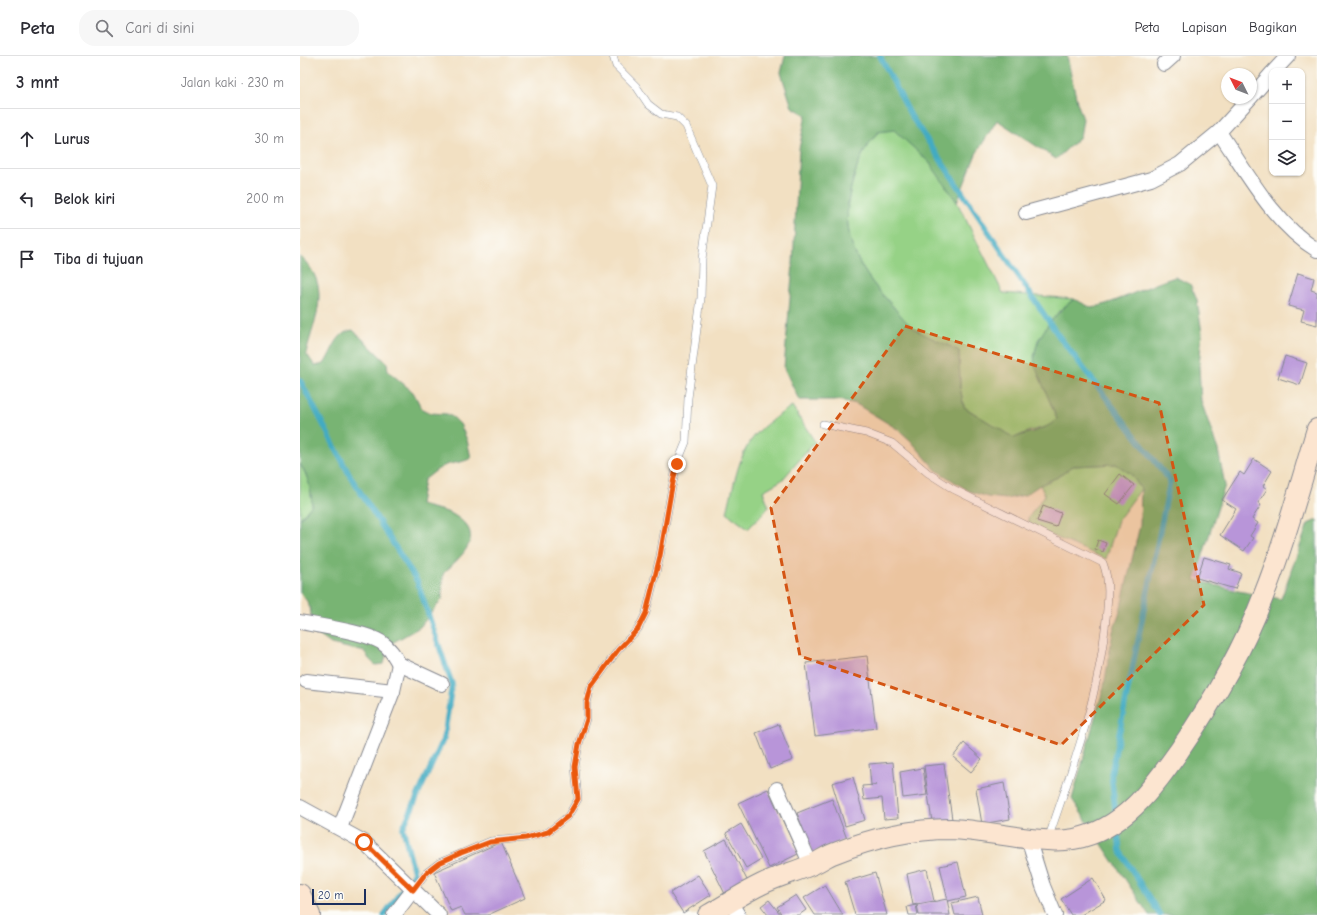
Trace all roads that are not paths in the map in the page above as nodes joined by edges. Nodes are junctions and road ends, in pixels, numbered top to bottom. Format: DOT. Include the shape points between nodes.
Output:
graph roads {
  1 [pos="613,56"];
  2 [pos="1269,76"];
  3 [pos="1257,89"];
  4 [pos="1244,104"];
  5 [pos="1219,132"];
  6 [pos="1026,213"];
  7 [pos="1317,250"];
  8 [pos="823,424"];
  9 [pos="1317,429"];
  10 [pos="300,622"];
  11 [pos="399,664"];
  12 [pos="306,681"];
  13 [pos="442,684"];
  14 [pos="393,691"];
  15 [pos="777,789"];
  16 [pos="300,807"];
  17 [pos="340,828"];
  18 [pos="1028,838"];
  19 [pos="1048,839"];
  20 [pos="811,865"];
  21 [pos="412,889"];
  22 [pos="300,894"];
  23 [pos="734,908"];
  24 [pos="310,915"];
  25 [pos="394,915"];
  26 [pos="440,915"];
  27 [pos="708,915"];
  28 [pos="1056,915"];
  1 -- 21 [label="lane" via="616,66 636,86 648,104 661,114 677,117 686,126 712,186 702,259 701,298 688,398 686,442 677,464 660,556 646,613 638,629 618,650 591,687 587,719 575,767 578,799 568,816 548,832 526,838 490,842 439,863"];
  2 -- 3 [label="street"];
  4 -- 5 [label="street"];
  5 -- 6 [label="street" via="1180,164 1150,180"];
  5 -- 7 [label="street" via="1264,198 1286,225"];
  8 -- 19 [label="lane" via="866,433 892,443 928,473 953,489 1103,562 1107,573 1108,595 1103,651 1079,750"];
  9 -- 19 [label="street" via="1264,596 1222,683 1192,732 1156,783 1127,814 1088,835 1072,839"];
  10 -- 11 [label="street" via="381,642 392,651"];
  11 -- 13 [label="street"];
  11 -- 14 [label="street"];
  12 -- 14 [label="street"];
  14 -- 17 [label="street"];
  15 -- 20 [label="street"];
  16 -- 17 [label="street"];
  17 -- 21 [label="street" via="364,842"];
  18 -- 19 [label="street"];
  18 -- 20 [label="street" via="950,829 920,832 865,843"];
  18 -- 28 [label="street" via="1043,886"];
  20 -- 23 [label="street" via="761,884"];
  21 -- 25 [label="street"];
  21 -- 26 [label="street"];
  22 -- 24 [label="street"];
  23 -- 27 [label="street"];
}
